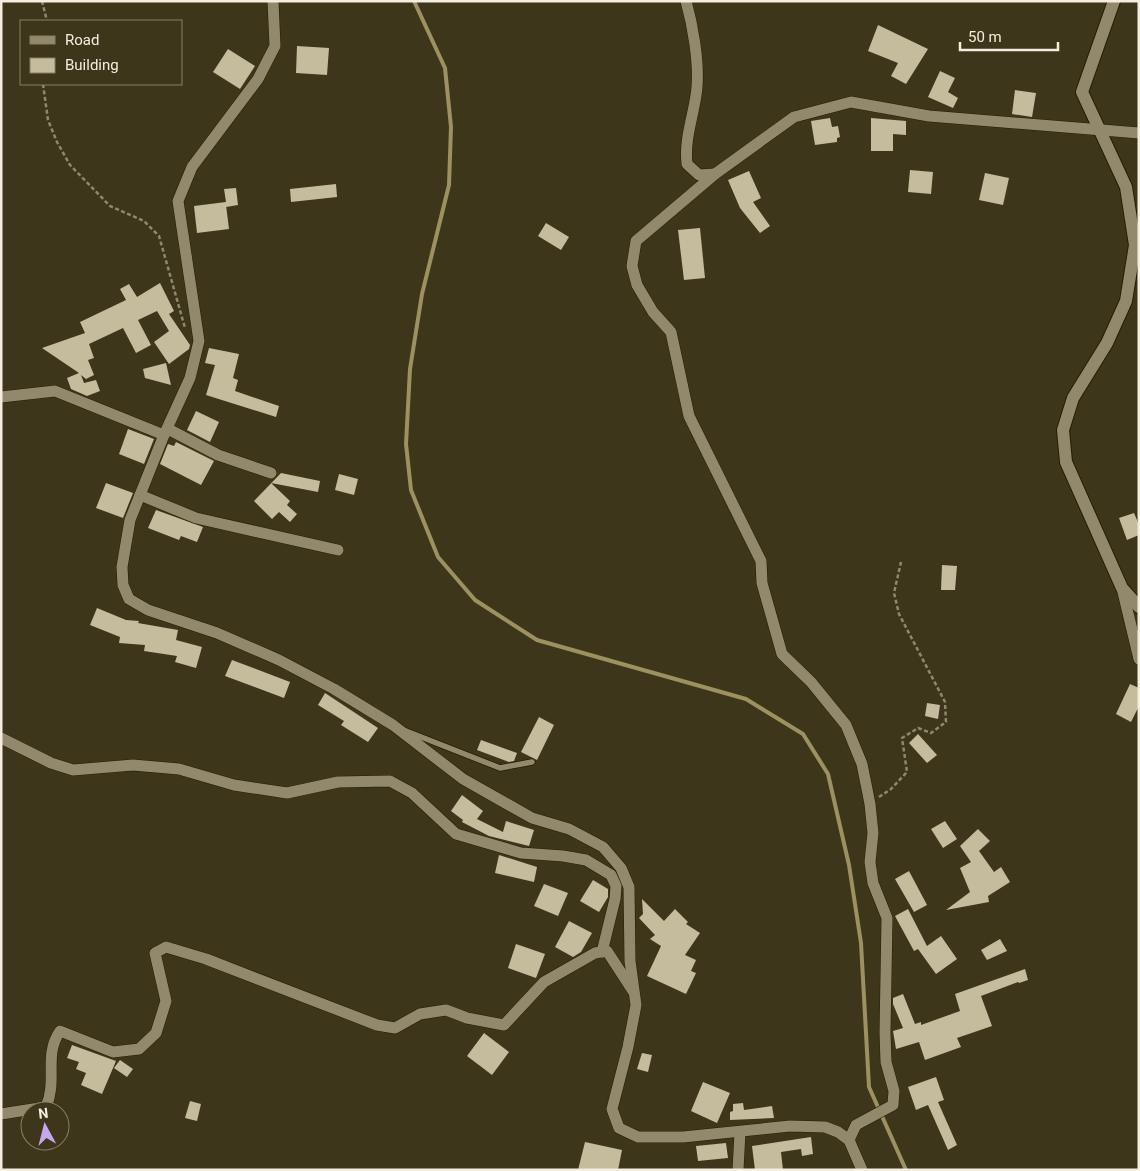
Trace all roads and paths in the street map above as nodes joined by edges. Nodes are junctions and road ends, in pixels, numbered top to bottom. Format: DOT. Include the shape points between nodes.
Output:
graph roads {
  1 [pos="42,1"];
  2 [pos="273,1"];
  3 [pos="686,1"];
  4 [pos="1114,1"];
  5 [pos="47,20"];
  6 [pos="43,85"];
  7 [pos="1097,128"];
  8 [pos="1139,133"];
  9 [pos="715,174"];
  10 [pos="199,340"];
  11 [pos="1,397"];
  12 [pos="166,432"];
  13 [pos="270,473"];
  14 [pos="140,495"];
  15 [pos="338,550"];
  16 [pos="901,562"];
  17 [pos="1122,588"];
  18 [pos="1139,607"];
  19 [pos="1139,659"];
  20 [pos="393,725"];
  21 [pos="1,738"];
  22 [pos="532,762"];
  23 [pos="870,804"];
  24 [pos="602,952"];
  25 [pos="635,993"];
  26 [pos="1,1114"];
  27 [pos="740,1132"];
  28 [pos="848,1140"];
  29 [pos="738,1170"];
  30 [pos="862,1170"];
  1 -- 5 [label="path"];
  2 -- 10 [label="street" via="275,46 258,79 192,167 178,201"];
  3 -- 9 [label="street" via="692,24 697,86 685,146 687,164 699,175"];
  4 -- 7 [label="street" via="1082,92"];
  6 -- 10 [label="path" via="48,120 70,165 110,206 144,221 159,236 183,327"];
  7 -- 8 [label="street"];
  7 -- 9 [label="street" via="929,116 851,102 794,117"];
  7 -- 17 [label="street" via="1126,187 1135,245 1126,301 1107,343 1073,398 1063,430 1066,462"];
  9 -- 23 [label="street" via="636,241 632,266 637,285 671,332 689,416 761,561 762,583 782,654 811,682 846,725 862,764"];
  10 -- 12 [label="street" via="190,378"];
  11 -- 12 [label="street" via="56,391"];
  12 -- 13 [label="street"];
  12 -- 14 [label="street"];
  14 -- 15 [label="street" via="196,518"];
  14 -- 20 [label="street" via="130,520 122,567 123,585 129,599 148,610 218,633 279,660"];
  16 -- 23 [label="path" via="894,593 899,614 945,702 946,722 931,733 918,728 902,738 906,772 891,789"];
  17 -- 18 [label="street"];
  17 -- 19 [label="street"];
  20 -- 22 [label="lane" via="500,768"];
  20 -- 25 [label="street" via="463,780 532,818 569,829 603,846 621,868 629,887 630,961"];
  21 -- 24 [label="street" via="51,763 73,770 133,765 180,769 234,785 287,794 338,782 390,781 412,793 456,834 521,853 586,860 611,875 616,886 615,899"];
  23 -- 28 [label="street" via="873,883 887,918 886,1062 894,1091 893,1105 856,1125"];
  24 -- 25 [label="street" via="608,952"];
  24 -- 26 [label="street" via="544,982 504,1025 446,1010 420,1014 395,1028 378,1025 206,959 166,947 155,953 166,1000 156,1033 139,1049 113,1052 60,1031 52,1043 52,1094 46,1107"];
  25 -- 27 [label="street" via="636,1005 628,1047 612,1109 620,1128 638,1137"];
  27 -- 28 [label="street" via="790,1126 825,1127"];
  27 -- 29 [label="street"];
  28 -- 30 [label="street"];
}
